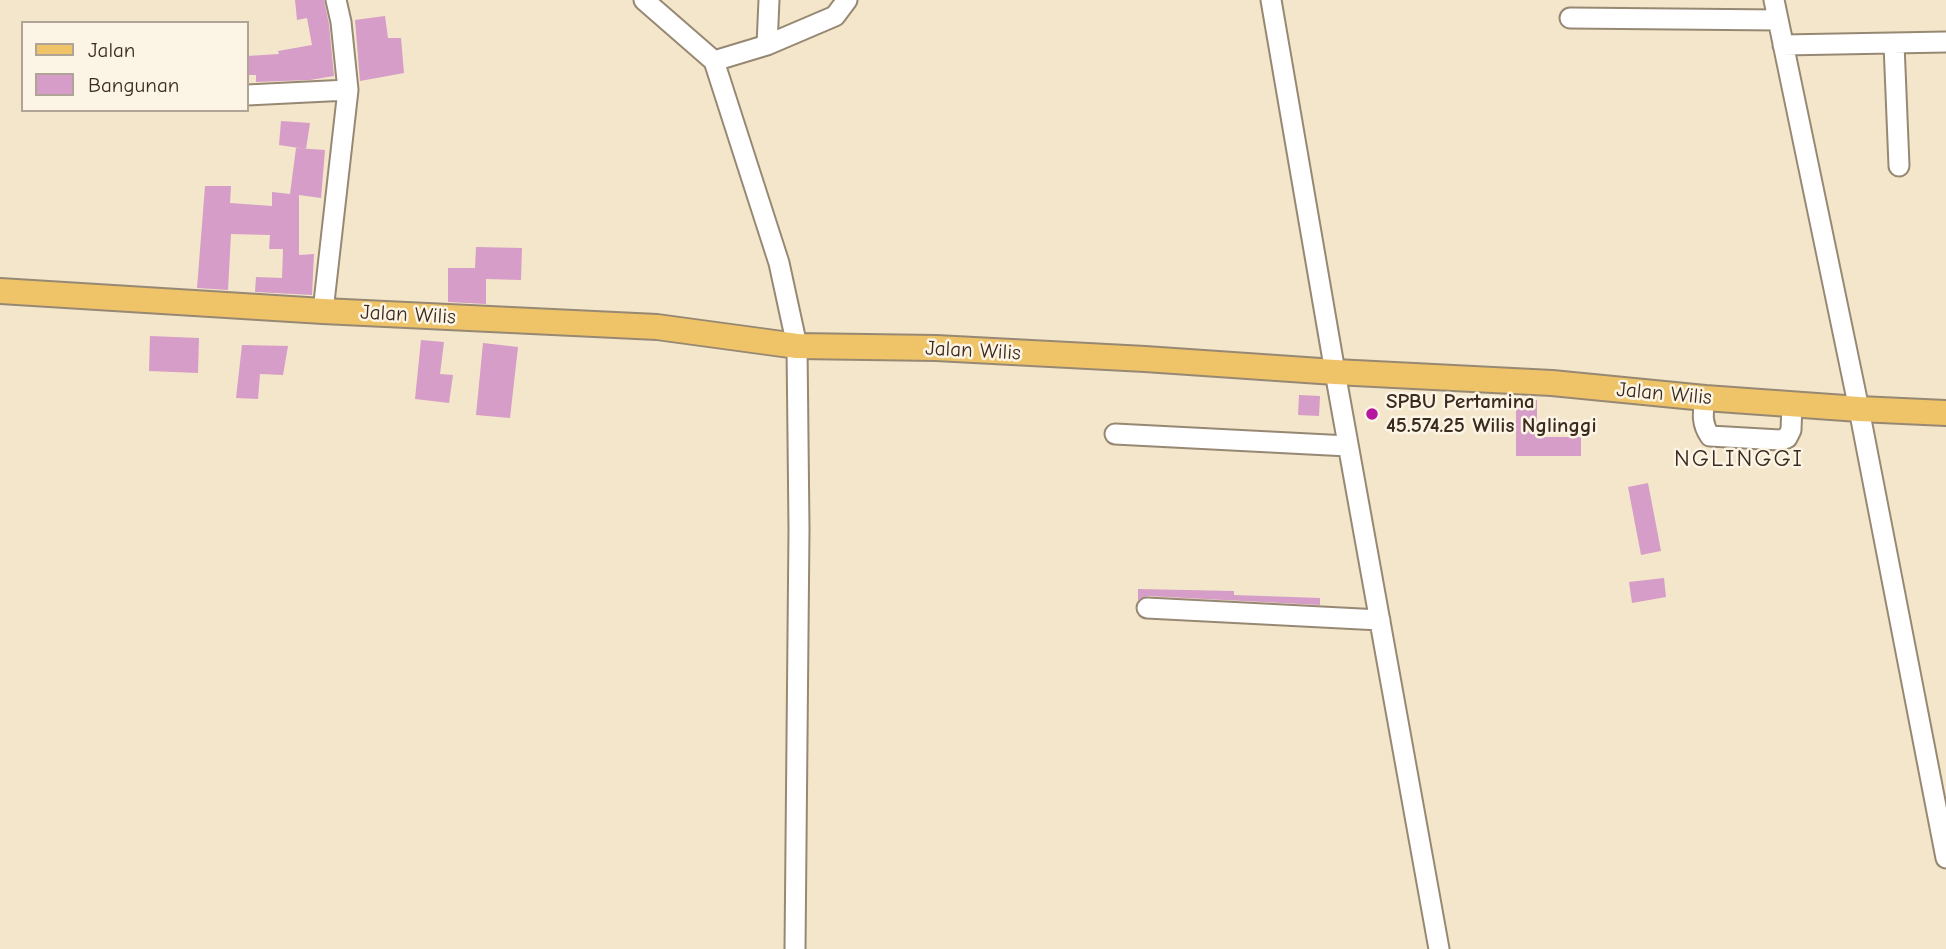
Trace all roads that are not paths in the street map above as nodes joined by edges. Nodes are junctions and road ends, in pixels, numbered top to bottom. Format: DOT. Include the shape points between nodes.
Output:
graph roads {
  1 [pos="336,0"];
  2 [pos="644,0"];
  3 [pos="769,0"];
  4 [pos="847,0"];
  5 [pos="1270,0"];
  6 [pos="1773,0"];
  7 [pos="1570,18"];
  8 [pos="1778,20"];
  9 [pos="1946,42"];
  10 [pos="1894,44"];
  11 [pos="767,45"];
  12 [pos="1783,46"];
  13 [pos="714,61"];
  14 [pos="348,90"];
  15 [pos="248,95"];
  16 [pos="1899,166"];
  17 [pos="0,291"];
  18 [pos="323,311"];
  19 [pos="797,346"];
  20 [pos="1335,372"];
  21 [pos="1705,398"];
  22 [pos="1792,404"];
  23 [pos="1859,409"];
  24 [pos="1946,413"];
  25 [pos="1115,434"];
  26 [pos="1348,446"];
  27 [pos="1147,608"];
  28 [pos="1380,620"];
  29 [pos="1946,858"];
  30 [pos="795,949"];
  31 [pos="1439,949"];
  1 -- 14 [label="street"];
  2 -- 13 [label="street"];
  3 -- 11 [label="street"];
  4 -- 11 [label="street" via="835,16"];
  5 -- 20 [label="street"];
  6 -- 8 [label="street"];
  7 -- 8 [label="street"];
  8 -- 12 [label="street"];
  9 -- 10 [label="street"];
  10 -- 12 [label="street"];
  10 -- 16 [label="street"];
  11 -- 13 [label="street"];
  12 -- 23 [label="street"];
  13 -- 19 [label="street" via="779,263"];
  14 -- 15 [label="street"];
  14 -- 18 [label="street"];
  17 -- 18 [label="main road, Jalan Wilis"];
  18 -- 19 [label="main road, Jalan Wilis" via="657,327"];
  19 -- 20 [label="main road, Jalan Wilis" via="936,348"];
  19 -- 30 [label="street"];
  20 -- 21 [label="main road, Jalan Wilis" via="1552,383"];
  20 -- 26 [label="street"];
  21 -- 22 [label="main road, Jalan Wilis"];
  21 -- 22 [label="street" via="1704,428 1710,436 1730,438 1787,438"];
  22 -- 23 [label="main road, Jalan Wilis"];
  23 -- 24 [label="main road, Jalan Wilis"];
  23 -- 29 [label="street"];
  25 -- 26 [label="street"];
  26 -- 28 [label="street"];
  27 -- 28 [label="street"];
  28 -- 31 [label="street"];
}
